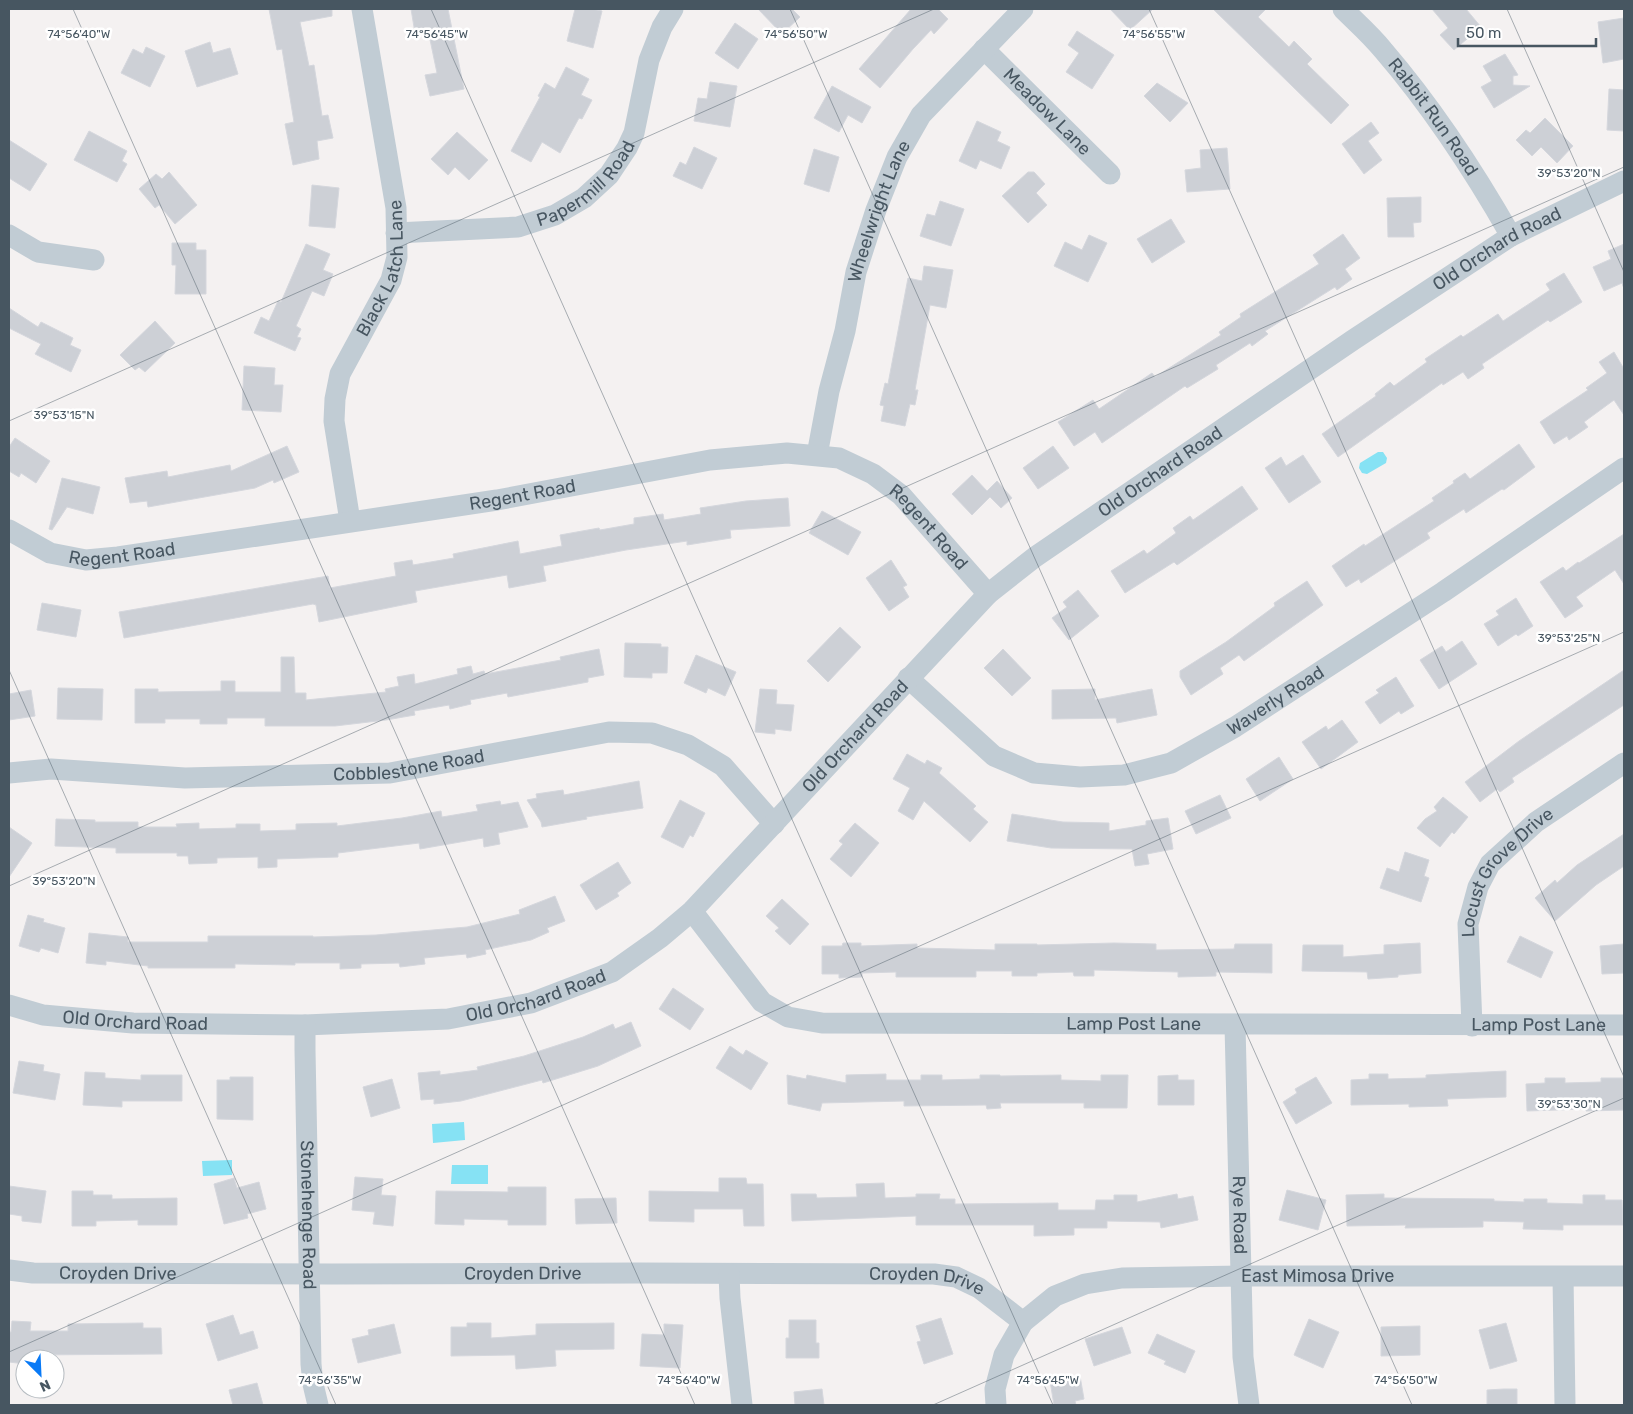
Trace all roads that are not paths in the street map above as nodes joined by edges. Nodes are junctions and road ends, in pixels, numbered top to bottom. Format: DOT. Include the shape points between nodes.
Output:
graph roads {
  1 [pos="362,9"];
  2 [pos="673,9"];
  3 [pos="1024,9"];
  4 [pos="1343,9"];
  5 [pos="984,49"];
  6 [pos="1110,174"];
  7 [pos="1624,181"];
  8 [pos="396,233"];
  9 [pos="9,235"];
  10 [pos="1511,236"];
  11 [pos="94,260"];
  12 [pos="817,455"];
  13 [pos="1624,468"];
  14 [pos="350,521"];
  15 [pos="9,530"];
  16 [pos="988,594"];
  17 [pos="908,678"];
  18 [pos="1624,763"];
  19 [pos="9,773"];
  20 [pos="774,824"];
  21 [pos="692,911"];
  22 [pos="9,1005"];
  23 [pos="306,1025"];
  24 [pos="1235,1025"];
  25 [pos="1624,1025"];
  26 [pos="1472,1026"];
  27 [pos="9,1270"];
  28 [pos="309,1274"];
  29 [pos="729,1274"];
  30 [pos="1241,1276"];
  31 [pos="1563,1276"];
  32 [pos="1624,1276"];
  33 [pos="1023,1322"];
  34 [pos="318,1405"];
  35 [pos="742,1405"];
  36 [pos="996,1405"];
  37 [pos="1249,1405"];
  38 [pos="1565,1405"];
  1 -- 8 [label="street, Black Latch Lane" via="396,208"];
  2 -- 8 [label="street, Papermill Road" via="662,26 649,60 634,133 627,148 609,175 584,198 555,215 518,227"];
  3 -- 5 [label="street, Wheelwright Lane"];
  4 -- 10 [label="street, Rabbit Run Road" via="1412,86 1480,182"];
  5 -- 6 [label="street, Meadow Lane"];
  5 -- 12 [label="street, Wheelwright Lane" via="922,115 897,157 856,272"];
  7 -- 10 [label="street, Old Orchard Road"];
  8 -- 14 [label="street, Black Latch Lane" via="397,257 391,280 340,374 334,399 334,421"];
  9 -- 11 [label="street" via="38,252"];
  10 -- 16 [label="street, Old Orchard Road" via="1035,557"];
  12 -- 14 [label="street, Regent Road" via="787,452 710,460 496,500"];
  12 -- 16 [label="street, Regent Road" via="839,458 873,474 901,495"];
  13 -- 17 [label="street, Waverly Road" via="1235,727 1170,763 1124,775 1080,777 1034,773 994,756"];
  14 -- 15 [label="street, Regent Road" via="86,560 50,553"];
  16 -- 17 [label="street, Old Orchard Road"];
  17 -- 20 [label="street, Old Orchard Road"];
  18 -- 26 [label="street, Locust Grove Drive" via="1536,822 1490,864 1478,887 1468,924"];
  19 -- 20 [label="street, Cobblestone Road" via="51,769 185,778 390,773 609,732 652,733 688,745 723,766"];
  20 -- 21 [label="street, Old Orchard Road"];
  21 -- 23 [label="street, Old Orchard Road" via="612,972 532,1003 448,1020"];
  21 -- 24 [label="street, Lamp Post Lane" via="762,1002 788,1017 822,1024"];
  22 -- 23 [label="street, Old Orchard Road" via="43,1015 133,1022"];
  23 -- 28 [label="street, Stonehenge Road"];
  24 -- 26 [label="street, Lamp Post Lane"];
  24 -- 30 [label="street, Rye Road"];
  25 -- 26 [label="street, Lamp Post Lane"];
  27 -- 28 [label="street, Croyden Drive" via="33,1273"];
  28 -- 29 [label="street, Croyden Drive"];
  28 -- 34 [label="street, Stonehenge Road" via="310,1364"];
  29 -- 33 [label="street, Croyden Drive" via="934,1274 956,1278 979,1288"];
  29 -- 35 [label="street"];
  30 -- 31 [label="street, East Mimosa Drive"];
  30 -- 33 [label="street, East Mimosa Drive" via="1122,1278 1085,1284 1055,1296"];
  30 -- 37 [label="street, Rye Road" via="1243,1357"];
  31 -- 32 [label="street, East Mimosa Drive"];
  31 -- 38 [label="street"];
  33 -- 36 [label="street" via="1004,1355 995,1389"];
}
